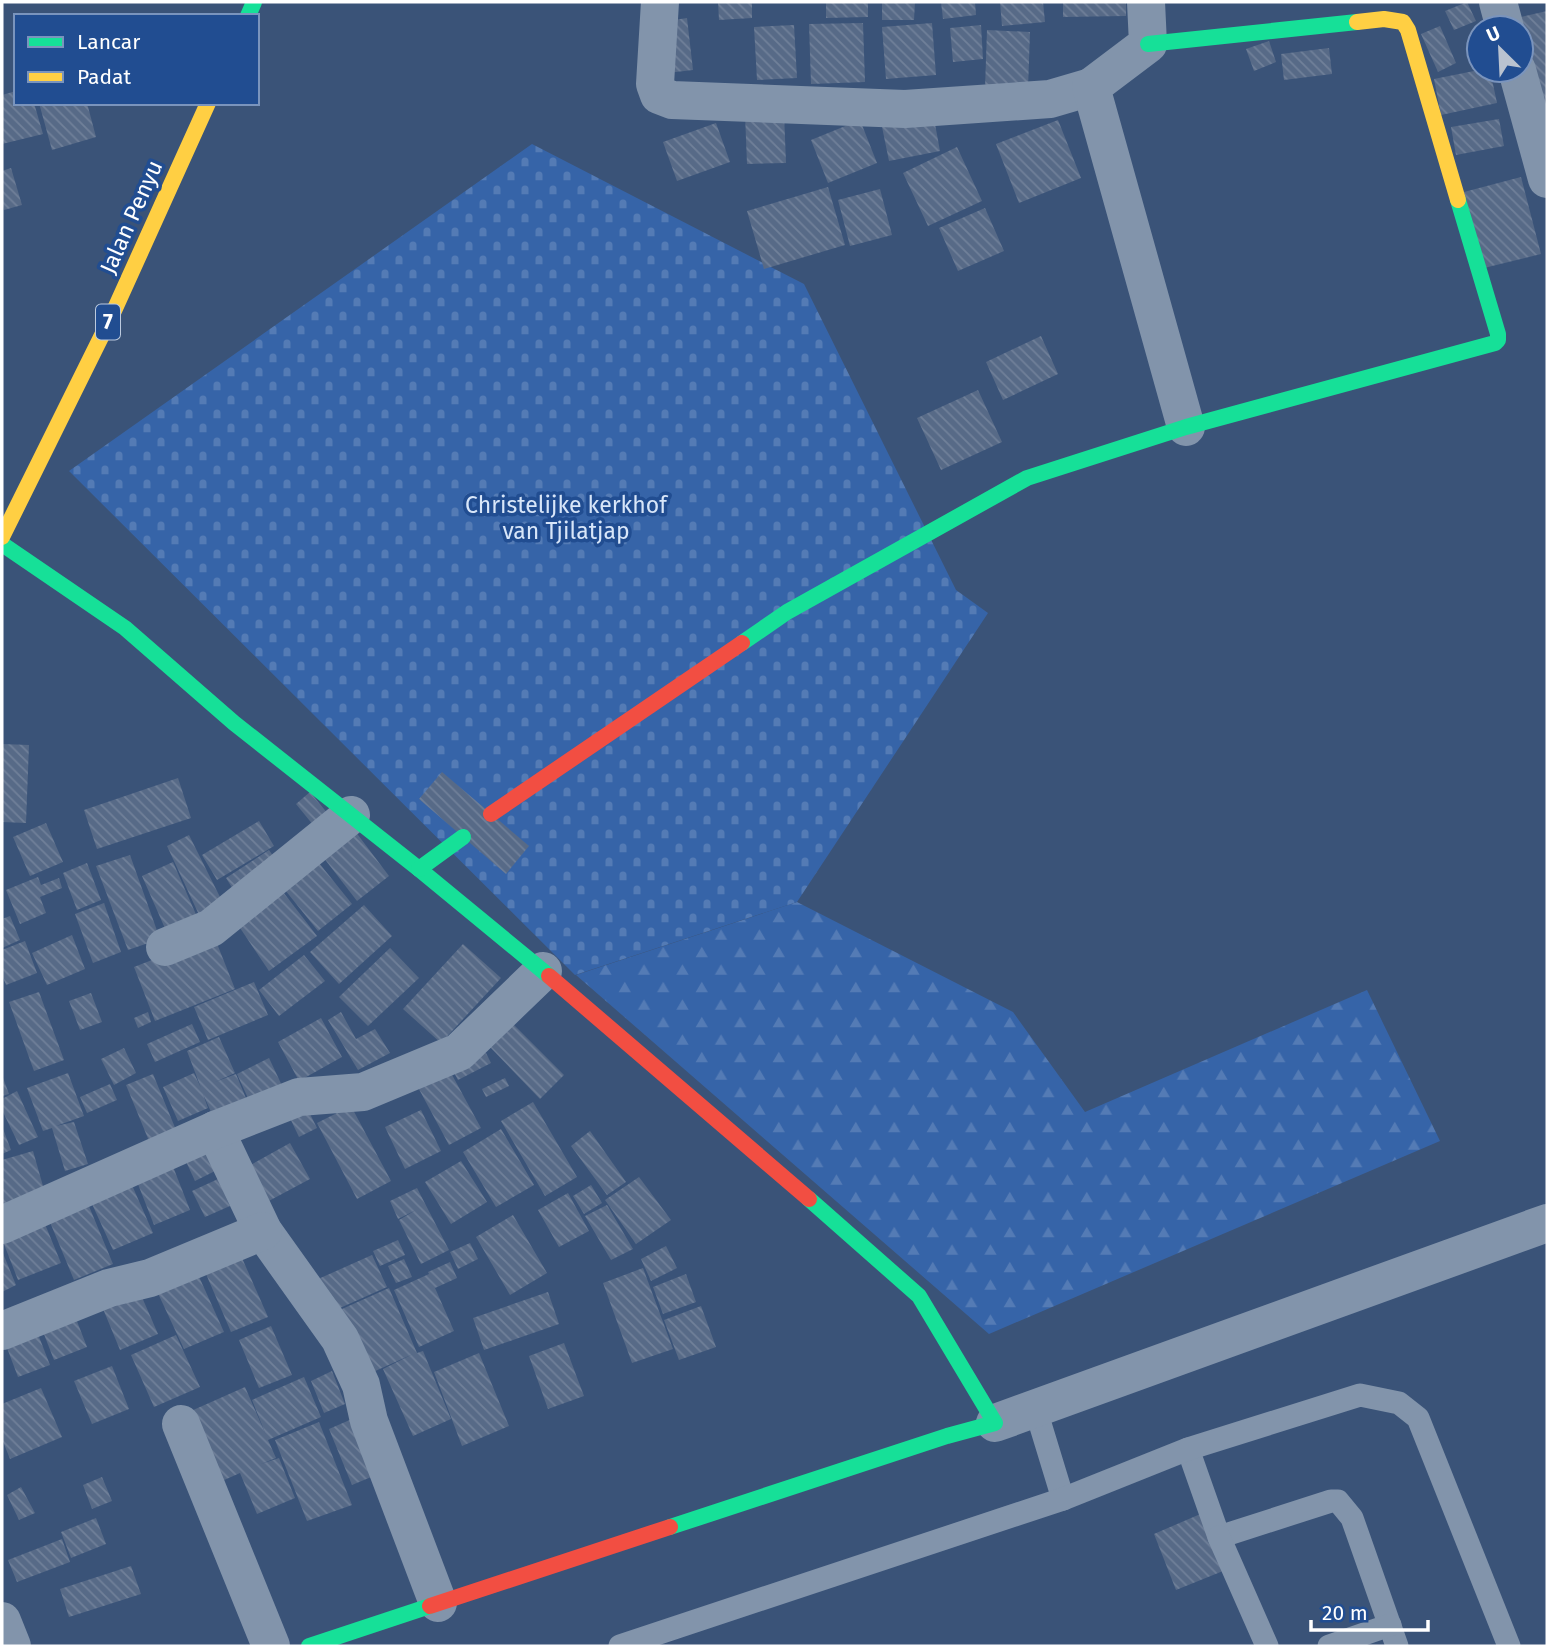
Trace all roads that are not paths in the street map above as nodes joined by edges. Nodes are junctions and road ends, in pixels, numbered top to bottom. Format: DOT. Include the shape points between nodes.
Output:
graph roads {
  1 [pos="660,2"];
  2 [pos="1146,2"];
  3 [pos="1148,44"];
  4 [pos="1521,84"];
  5 [pos="1091,87"];
  6 [pos="207,105"];
  7 [pos="1547,179"];
  8 [pos="1186,426"];
  9 [pos="2,537"];
  10 [pos="2,544"];
  11 [pos="491,814"];
  12 [pos="351,816"];
  13 [pos="463,837"];
  14 [pos="419,869"];
  15 [pos="165,947"];
  16 [pos="543,971"];
  17 [pos="215,1130"];
  18 [pos="1547,1223"];
  19 [pos="2,1225"];
  20 [pos="263,1231"];
  21 [pos="2,1331"];
  22 [pos="1035,1407"];
  23 [pos="995,1423"];
  24 [pos="181,1424"];
  25 [pos="1188,1448"];
  26 [pos="1063,1499"];
  27 [pos="1219,1537"];
  28 [pos="438,1602"];
  29 [pos="2,1622"];
  30 [pos="1393,1635"];
  31 [pos="12,1646"];
  32 [pos="271,1646"];
  33 [pos="309,1646"];
  34 [pos="620,1646"];
  35 [pos="1267,1646"];
  36 [pos="1329,1646"];
  37 [pos="1509,1646"];
  1 -- 5 [label="street" via="655,84 660,95 672,100 905,109 1050,99"];
  2 -- 3 [label="street"];
  3 -- 5 [label="street"];
  3 -- 8 [label="main road" via="1384,19 1403,22 1499,334 1495,343"];
  4 -- 7 [label="street"];
  5 -- 8 [label="street"];
  6 -- 9 [label="main road, Jalan Penyu / 7" via="113,313"];
  8 -- 11 [label="main road" via="1027,478 787,612"];
  10 -- 12 [label="main road" via="125,628"];
  12 -- 14 [label="main road"];
  12 -- 15 [label="street" via="211,928"];
  13 -- 14 [label="main road"];
  14 -- 16 [label="main road"];
  16 -- 17 [label="street" via="459,1052 363,1092 299,1097"];
  16 -- 23 [label="main road" via="919,1296"];
  17 -- 19 [label="street"];
  17 -- 20 [label="street"];
  18 -- 22 [label="street"];
  20 -- 21 [label="street"];
  20 -- 28 [label="street" via="340,1339 361,1385 369,1421"];
  22 -- 23 [label="street"];
  22 -- 26 [label="lane"];
  23 -- 28 [label="main road"];
  24 -- 32 [label="street"];
  25 -- 26 [label="lane"];
  25 -- 27 [label="lane"];
  25 -- 37 [label="lane" via="1360,1395 1399,1403 1418,1419"];
  26 -- 34 [label="lane"];
  27 -- 30 [label="lane" via="1338,1501 1352,1518"];
  27 -- 35 [label="lane"];
  28 -- 33 [label="main road"];
  29 -- 31 [label="street"];
  30 -- 36 [label="lane"];
}
